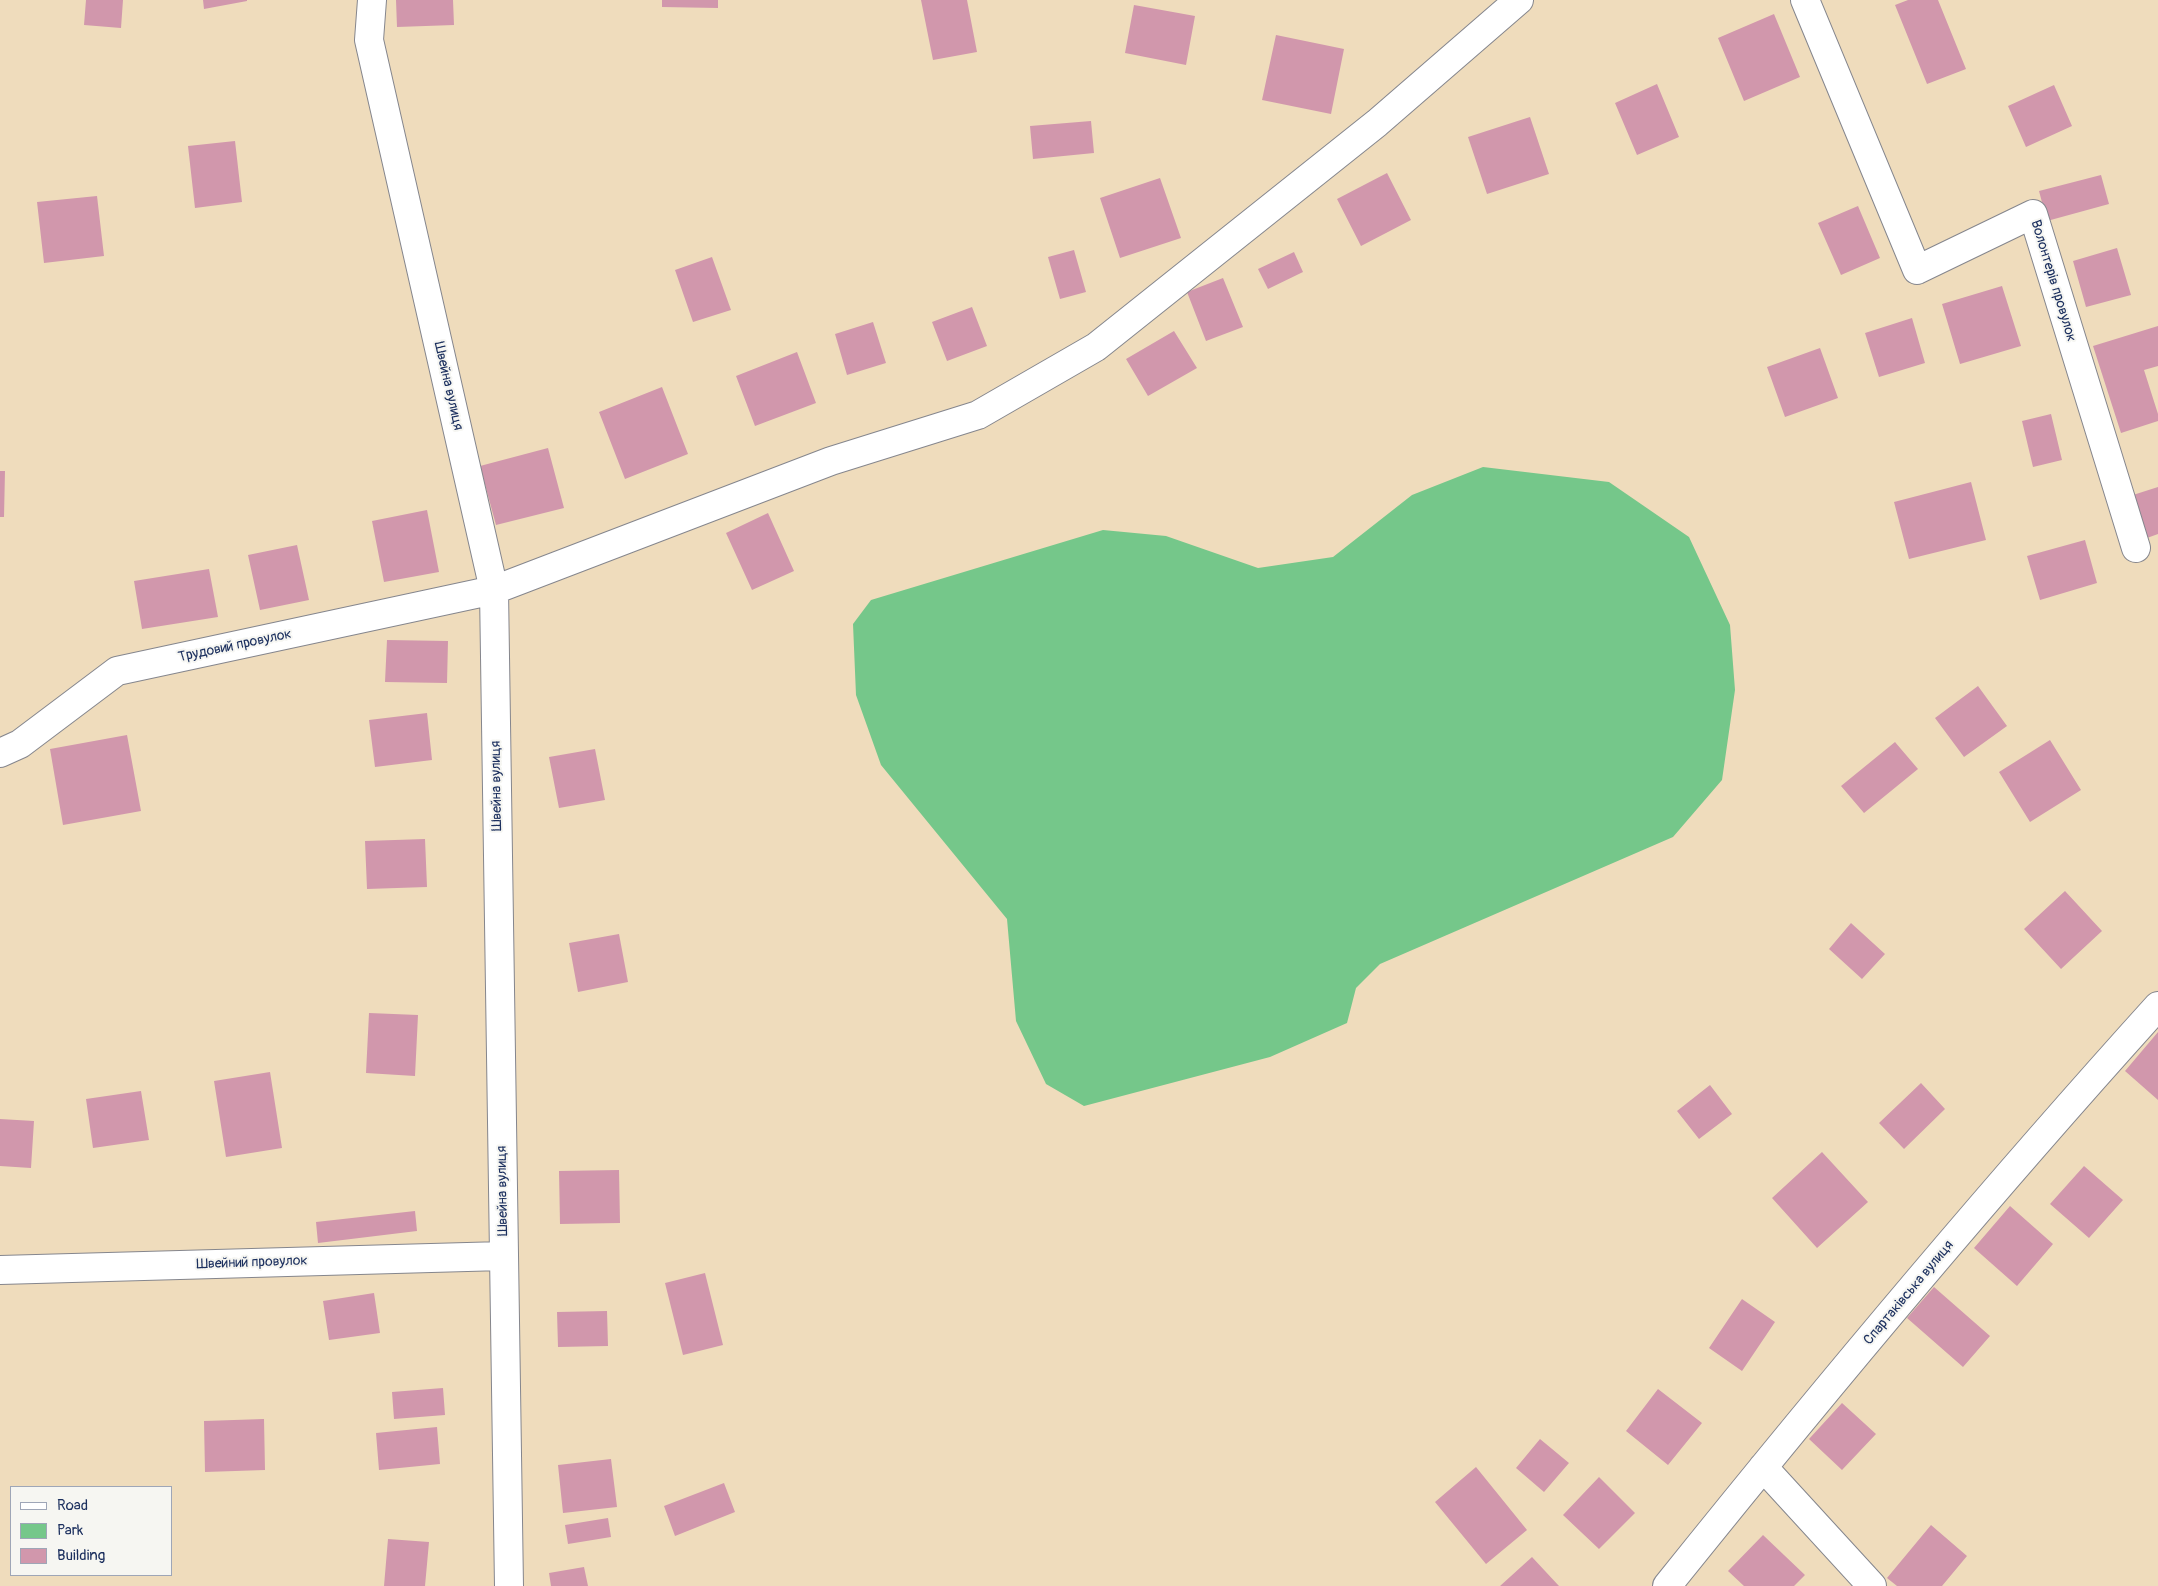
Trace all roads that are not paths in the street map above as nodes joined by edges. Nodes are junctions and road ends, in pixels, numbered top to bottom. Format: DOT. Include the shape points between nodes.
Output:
graph roads {
  1 [pos="372,0"];
  2 [pos="1519,0"];
  3 [pos="1805,0"];
  4 [pos="2136,548"];
  5 [pos="494,590"];
  6 [pos="0,753"];
  7 [pos="2158,1006"];
  8 [pos="504,1256"];
  9 [pos="0,1270"];
  10 [pos="1763,1467"];
  11 [pos="509,1586"];
  12 [pos="1667,1586"];
  13 [pos="1872,1586"];
  1 -- 5 [label="street, Швейна вулиця" via="369,40"];
  2 -- 5 [label="street, Трудовий провулок" via="1377,123 1096,347 1029,386 978,415 831,461"];
  3 -- 4 [label="street, Волонтерів провулок" via="1917,270 2033,214"];
  5 -- 6 [label="street, Трудовий провулок" via="117,671 20,744"];
  5 -- 8 [label="street, Швейна вулиця"];
  7 -- 10 [label="street, Спартаківська вулиця" via="2074,1099"];
  8 -- 9 [label="street, Швейний провулок"];
  8 -- 11 [label="street, Швейна вулиця"];
  10 -- 12 [label="street, Спартаківська вулиця"];
  10 -- 13 [label="street"];
}
